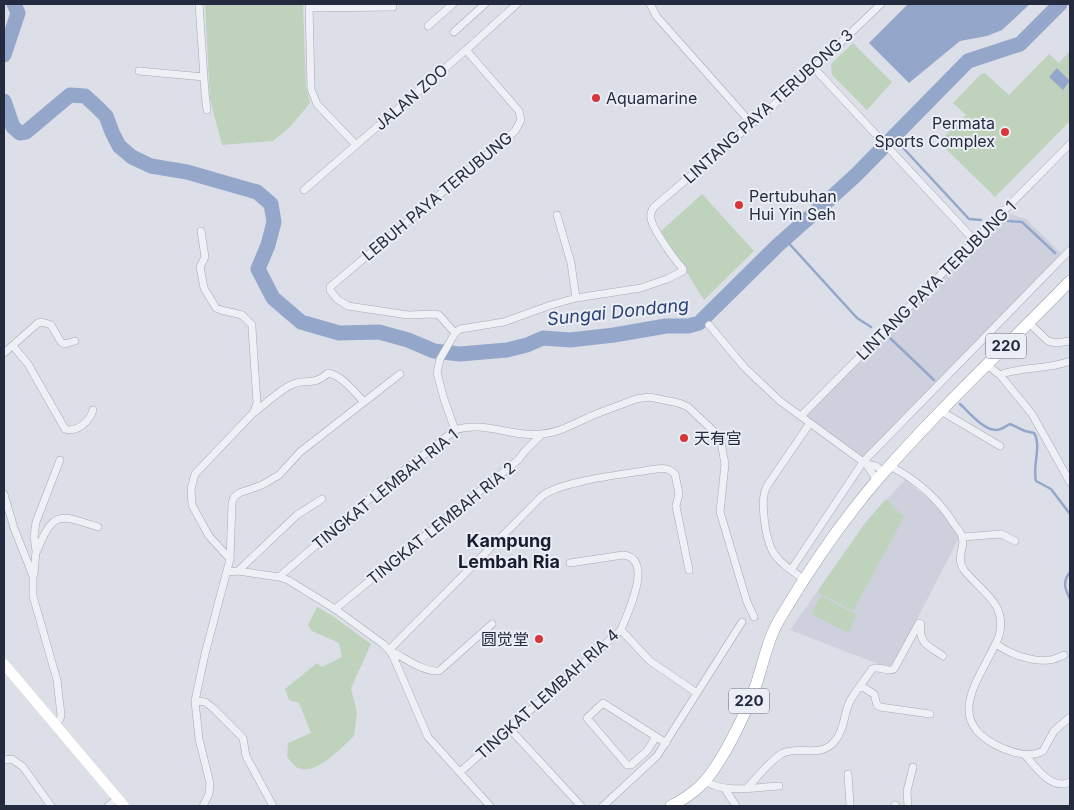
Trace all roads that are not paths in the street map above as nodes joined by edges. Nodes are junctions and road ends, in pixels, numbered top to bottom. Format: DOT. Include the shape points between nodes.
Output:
graph roads {
  1 [pos="199,4"];
  2 [pos="453,4"];
  3 [pos="485,4"];
  4 [pos="517,4"];
  5 [pos="650,4"];
  6 [pos="881,4"];
  7 [pos="309,6"];
  8 [pos="393,7"];
  9 [pos="428,26"];
  10 [pos="454,32"];
  11 [pos="466,50"];
  12 [pos="814,68"];
  13 [pos="139,71"];
  14 [pos="204,77"];
  15 [pos="208,110"];
  16 [pos="752,124"];
  17 [pos="1070,144"];
  18 [pos="356,145"];
  19 [pos="304,190"];
  20 [pos="557,215"];
  21 [pos="201,231"];
  22 [pos="976,241"];
  23 [pos="1070,250"];
  24 [pos="1070,281"];
  25 [pos="576,298"];
  26 [pos="1029,323"];
  27 [pos="709,324"];
  28 [pos="455,333"];
  29 [pos="75,341"];
  30 [pos="1070,341"];
  31 [pos="13,346"];
  32 [pos="4,353"];
  33 [pos="1070,361"];
  34 [pos="987,365"];
  35 [pos="400,374"];
  36 [pos="1000,376"];
  37 [pos="364,402"];
  38 [pos="93,410"];
  39 [pos="941,411"];
  40 [pos="254,412"];
  41 [pos="801,416"];
  42 [pos="810,423"];
  43 [pos="455,430"];
  44 [pos="542,434"];
  45 [pos="1000,446"];
  46 [pos="60,460"];
  47 [pos="864,463"];
  48 [pos="884,473"];
  49 [pos="1070,482"];
  50 [pos="4,494"];
  51 [pos="322,499"];
  52 [pos="98,526"];
  53 [pos="963,537"];
  54 [pos="1015,541"];
  55 [pos="36,551"];
  56 [pos="230,559"];
  57 [pos="570,562"];
  58 [pos="689,570"];
  59 [pos="790,570"];
  60 [pos="238,571"];
  61 [pos="227,572"];
  62 [pos="34,576"];
  63 [pos="279,577"];
  64 [pos="804,579"];
  65 [pos="336,609"];
  66 [pos="754,617"];
  67 [pos="742,622"];
  68 [pos="492,624"];
  69 [pos="620,630"];
  70 [pos="996,644"];
  71 [pos="389,650"];
  72 [pos="1064,655"];
  73 [pos="943,656"];
  74 [pos="4,664"];
  75 [pos="861,686"];
  76 [pos="697,693"];
  77 [pos="195,701"];
  78 [pos="930,714"];
  79 [pos="1070,717"];
  80 [pos="54,724"];
  81 [pos="509,728"];
  82 [pos="656,737"];
  83 [pos="666,743"];
  84 [pos="1025,755"];
  85 [pos="4,760"];
  86 [pos="913,767"];
  87 [pos="460,772"];
  88 [pos="848,774"];
  89 [pos="704,781"];
  90 [pos="1070,782"];
  91 [pos="779,786"];
  92 [pos="746,788"];
  93 [pos="725,789"];
  94 [pos="121,803"];
  95 [pos="51,806"];
  96 [pos="108,806"];
  97 [pos="203,806"];
  98 [pos="273,806"];
  99 [pos="490,806"];
  100 [pos="581,806"];
  101 [pos="603,806"];
  102 [pos="671,806"];
  103 [pos="736,806"];
  104 [pos="850,806"];
  105 [pos="908,806"];
  1 -- 14 [label="street"];
  2 -- 9 [label="street"];
  3 -- 10 [label="street"];
  4 -- 11 [label="street, JALAN ZOO"];
  5 -- 16 [label="street" via="657,17"];
  6 -- 12 [label="street, LINTANG PAYA TERUBONG 3"];
  7 -- 8 [label="street"];
  7 -- 18 [label="street" via="313,97"];
  11 -- 18 [label="street, JALAN ZOO"];
  11 -- 28 [label="street, LEBUH PAYA TERUBUNG" via="518,111 521,120 515,131 331,285 330,290 348,306 408,315 439,315"];
  12 -- 16 [label="street, LINTANG PAYA TERUBONG 3"];
  12 -- 22 [label="street"];
  13 -- 14 [label="street"];
  14 -- 15 [label="street"];
  16 -- 25 [label="street, LINTANG PAYA TERUBONG 3" via="654,207 650,217 653,225 683,272 641,288"];
  17 -- 22 [label="street, LINTANG PAYA TERUBUNG 1"];
  18 -- 19 [label="street, JALAN ZOO"];
  20 -- 25 [label="street" via="571,263"];
  21 -- 40 [label="street" via="205,257 200,267 204,288 216,308 242,315 252,325 257,403"];
  22 -- 41 [label="street, LINTANG PAYA TERUBUNG 1"];
  23 -- 47 [label="street"];
  24 -- 26 [label="main road, 220"];
  25 -- 28 [label="street" via="504,322 460,329"];
  26 -- 30 [label="street" via="1048,341"];
  26 -- 34 [label="main road, 220"];
  27 -- 41 [label="street" via="745,368"];
  28 -- 43 [label="street" via="440,359 437,373"];
  29 -- 31 [label="street" via="61,342 51,325 42,322"];
  31 -- 32 [label="street"];
  31 -- 38 [label="street" via="28,364 65,429 72,430 87,422"];
  33 -- 36 [label="street"];
  34 -- 36 [label="street"];
  34 -- 39 [label="main road, 220"];
  35 -- 37 [label="street"];
  36 -- 49 [label="street" via="1032,414"];
  37 -- 40 [label="street" via="341,380 328,373 316,381 288,386"];
  37 -- 56 [label="street" via="300,452 279,475 234,497"];
  39 -- 45 [label="street"];
  39 -- 48 [label="main road, 220"];
  40 -- 56 [label="street" via="195,474 191,489 192,505 209,536"];
  41 -- 42 [label="street"];
  42 -- 47 [label="street"];
  42 -- 59 [label="street" via="763,496 766,539 774,554"];
  43 -- 44 [label="street, TINGKAT LEMBAH RIA 1" via="467,427"];
  43 -- 63 [label="street, TINGKAT LEMBAH RIA 1"];
  44 -- 65 [label="street, TINGKAT LEMBAH RIA 2" via="518,460"];
  44 -- 66 [label="street, TINGKAT LEMBAH RIA 1" via="649,397 679,403 699,416 720,437 725,464 720,512"];
  46 -- 55 [label="street" via="36,522"];
  47 -- 48 [label="street"];
  47 -- 59 [label="street"];
  48 -- 53 [label="street" via="912,477 944,507"];
  48 -- 64 [label="main road, 220"];
  50 -- 62 [label="street"];
  51 -- 60 [label="street" via="297,515"];
  52 -- 55 [label="street" via="68,518 56,520 47,527"];
  53 -- 54 [label="street" via="1001,534"];
  53 -- 70 [label="street" via="960,564 990,595 1000,615 1001,630"];
  55 -- 62 [label="street"];
  56 -- 61 [label="street"];
  57 -- 69 [label="street, TINGKAT LEMBAH RIA 4" via="623,554 634,559 637,585"];
  58 -- 71 [label="street" via="676,506 679,494 673,472 656,469 571,484 542,496"];
  59 -- 64 [label="street"];
  60 -- 61 [label="street"];
  60 -- 63 [label="street"];
  61 -- 77 [label="street"];
  62 -- 80 [label="street" via="33,596 57,680 61,715"];
  63 -- 65 [label="street"];
  64 -- 89 [label="main road, 220" via="772,633 756,685 732,738"];
  65 -- 71 [label="street"];
  67 -- 76 [label="street"];
  68 -- 71 [label="street" via="439,671 433,672"];
  69 -- 76 [label="street" via="650,661"];
  69 -- 81 [label="street, TINGKAT LEMBAH RIA 4"];
  70 -- 72 [label="street" via="1012,654 1038,660 1052,660"];
  70 -- 84 [label="street" via="977,680 969,716 975,728 987,739 1004,749"];
  71 -- 87 [label="street" via="428,737"];
  73 -- 75 [label="street" via="923,642 919,623 894,669 874,668"];
  74 -- 80 [label="main road"];
  75 -- 78 [label="street" via="874,694 880,707"];
  75 -- 92 [label="street" via="851,699 842,729 832,744 811,752 784,752"];
  76 -- 83 [label="street"];
  77 -- 97 [label="street" via="199,739 210,783"];
  77 -- 98 [label="street" via="205,702 214,708 243,738 246,756"];
  79 -- 84 [label="street" via="1054,731 1043,751"];
  80 -- 94 [label="main road"];
  81 -- 87 [label="street, TINGKAT LEMBAH RIA 4"];
  81 -- 100 [label="street"];
  82 -- 82 [label="street" via="647,751 627,765 587,718 603,703"];
  82 -- 83 [label="street"];
  83 -- 101 [label="street" via="655,759"];
  84 -- 90 [label="street" via="1052,782 1063,785"];
  85 -- 95 [label="street" via="12,759 23,767"];
  86 -- 105 [label="street" via="907,791"];
  87 -- 99 [label="street"];
  88 -- 104 [label="street"];
  89 -- 93 [label="street"];
  89 -- 102 [label="main road, 220"];
  91 -- 92 [label="street"];
  92 -- 93 [label="street"];
  93 -- 103 [label="street"];
  94 -- 96 [label="street"];
}
